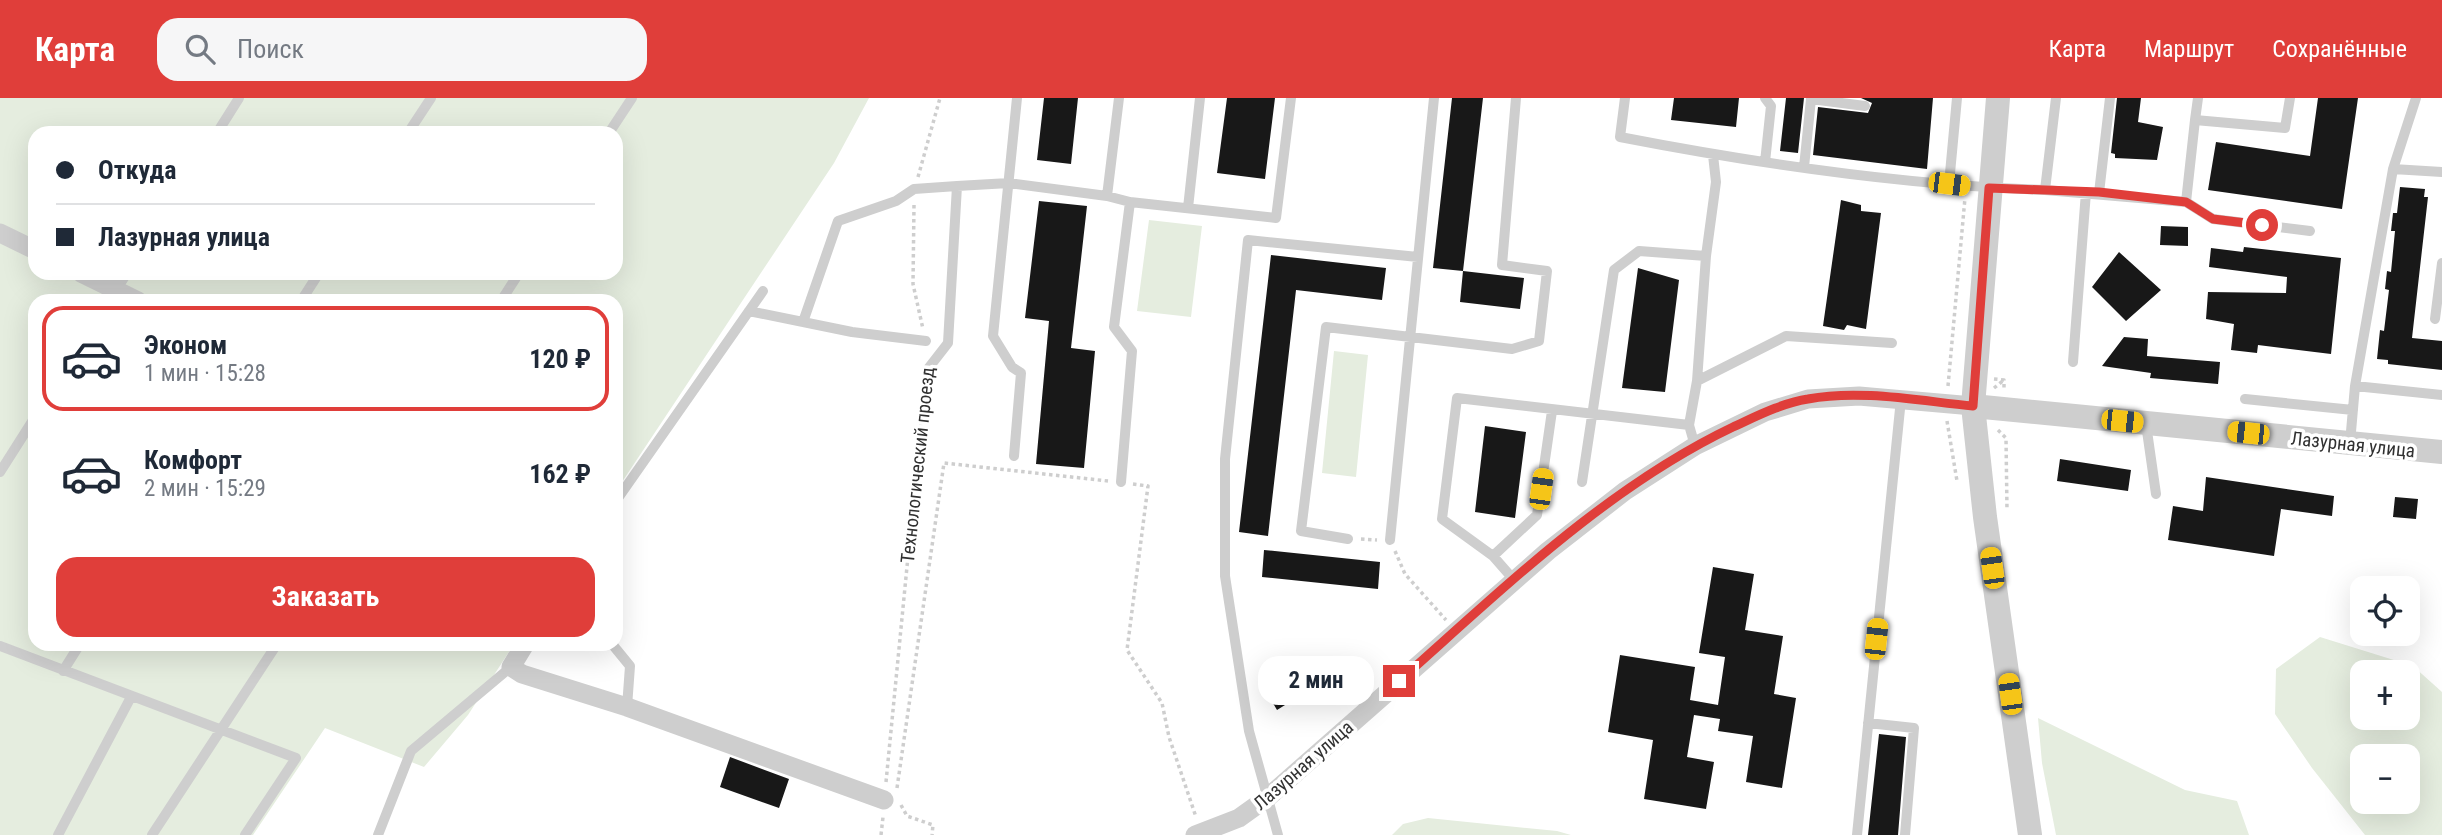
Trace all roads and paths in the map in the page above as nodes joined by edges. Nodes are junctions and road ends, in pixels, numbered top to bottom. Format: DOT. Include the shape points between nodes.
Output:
graph roads {
  1 [pos="239,98"];
  2 [pos="431,98"];
  3 [pos="632,98"];
  4 [pos="940,98"];
  5 [pos="1017,98"];
  6 [pos="1119,98"];
  7 [pos="1200,98"];
  8 [pos="1291,98"];
  9 [pos="1434,98"];
  10 [pos="1516,98"];
  11 [pos="1625,98"];
  12 [pos="1765,98"];
  13 [pos="1957,98"];
  14 [pos="1998,98"];
  15 [pos="2056,98"];
  16 [pos="2110,98"];
  17 [pos="2198,98"];
  18 [pos="2290,98"];
  19 [pos="2416,98"];
  20 [pos="1865,106"];
  21 [pos="2195,120"];
  22 [pos="221,126"];
  23 [pos="413,126"];
  24 [pos="614,126"];
  25 [pos="1713,155"];
  26 [pos="1765,162"];
  27 [pos="1804,167"];
  28 [pos="2393,169"];
  29 [pos="2442,172"];
  30 [pos="1009,183"];
  31 [pos="1949,184"];
  32 [pos="957,186"];
  33 [pos="1978,187"];
  34 [pos="914,189"];
  35 [pos="2045,190"];
  36 [pos="2086,192"];
  37 [pos="2099,192"];
  38 [pos="1107,196"];
  39 [pos="1130,202"];
  40 [pos="2186,202"];
  41 [pos="1188,208"];
  42 [pos="2310,231"];
  43 [pos="0,233"];
  44 [pos="28,247"];
  45 [pos="1706,256"];
  46 [pos="1418,257"];
  47 [pos="2442,263"];
  48 [pos="91,280"];
  49 [pos="763,291"];
  50 [pos="110,294"];
  51 [pos="749,311"];
  52 [pos="2435,319"];
  53 [pos="803,322"];
  54 [pos="1412,336"];
  55 [pos="926,341"];
  56 [pos="1892,343"];
  57 [pos="2073,362"];
  58 [pos="927,370"];
  59 [pos="1697,381"];
  60 [pos="2355,386"];
  61 [pos="2442,395"];
  62 [pos="1900,399"];
  63 [pos="2245,399"];
  64 [pos="1945,403"];
  65 [pos="1973,406"];
  66 [pos="2353,410"];
  67 [pos="1552,411"];
  68 [pos="1592,416"];
  69 [pos="2146,423"];
  70 [pos="1689,425"];
  71 [pos="28,428"];
  72 [pos="2350,443"];
  73 [pos="1695,446"];
  74 [pos="2442,452"];
  75 [pos="1014,456"];
  76 [pos="0,472"];
  77 [pos="1957,481"];
  78 [pos="1121,482"];
  79 [pos="1582,482"];
  80 [pos="623,491"];
  81 [pos="2156,494"];
  82 [pos="1348,539"];
  83 [pos="1390,540"];
  84 [pos="1493,556"];
  85 [pos="1514,580"];
  86 [pos="1456,631"];
  87 [pos="0,646"];
  88 [pos="76,651"];
  89 [pos="272,651"];
  90 [pos="520,651"];
  91 [pos="618,651"];
  92 [pos="510,667"];
  93 [pos="63,671"];
  94 [pos="131,697"];
  95 [pos="628,707"];
  96 [pos="1868,723"];
  97 [pos="221,729"];
  98 [pos="1267,798"];
  99 [pos="884,800"];
  100 [pos="1197,832"];
  101 [pos="58,835"];
  102 [pos="152,835"];
  103 [pos="245,835"];
  104 [pos="379,835"];
  105 [pos="881,835"];
  106 [pos="932,835"];
  107 [pos="1278,835"];
  108 [pos="1857,835"];
  109 [pos="1905,835"];
  110 [pos="2030,835"];
  1 -- 22 [label="lane"];
  2 -- 23 [label="lane"];
  3 -- 24 [label="lane"];
  4 -- 34 [label="path, Технологический проезд"];
  5 -- 30 [label="lane"];
  6 -- 38 [label="lane"];
  7 -- 41 [label="lane"];
  8 -- 41 [label="lane" via="1276,218"];
  9 -- 46 [label="lane"];
  10 -- 54 [label="lane" via="1502,265 1547,271 1539,341 1511,349"];
  11 -- 25 [label="lane" via="1620,137"];
  12 -- 26 [label="lane" via="1771,106"];
  13 -- 31 [label="lane"];
  14 -- 33 [label="street"];
  15 -- 35 [label="lane"];
  16 -- 37 [label="lane"];
  17 -- 21 [label="lane"];
  18 -- 21 [label="lane" via="2285,128"];
  19 -- 28 [label="lane"];
  20 -- 27 [label="lane" via="1811,99"];
  21 -- 40 [label="lane"];
  25 -- 26 [label="lane"];
  25 -- 45 [label="lane" via="1716,182"];
  26 -- 27 [label="lane"];
  27 -- 31 [label="lane"];
  28 -- 29 [label="lane"];
  28 -- 60 [label="lane"];
  30 -- 32 [label="lane"];
  30 -- 38 [label="lane"];
  30 -- 75 [label="lane" via="993,336 1012,367 1021,373"];
  31 -- 33 [label="lane"];
  32 -- 34 [label="lane"];
  32 -- 58 [label="lane" via="948,343"];
  33 -- 35 [label="lane"];
  33 -- 64 [label="path"];
  33 -- 65 [label="street"];
  34 -- 53 [label="lane" via="896,201 838,221"];
  34 -- 55 [label="path, Технологический проезд" via="914,284"];
  35 -- 36 [label="lane"];
  36 -- 37 [label="lane"];
  36 -- 57 [label="lane"];
  37 -- 40 [label="lane"];
  38 -- 39 [label="lane"];
  39 -- 41 [label="lane"];
  39 -- 78 [label="lane" via="1114,327 1132,351"];
  40 -- 42 [label="lane" via="2213,219"];
  43 -- 44 [label="street"];
  45 -- 59 [label="lane"];
  45 -- 68 [label="lane" via="1639,251 1614,271"];
  46 -- 54 [label="lane"];
  46 -- 98 [label="lane" via="1248,240 1225,459 1225,576 1249,731"];
  47 -- 52 [label="lane"];
  48 -- 50 [label="street"];
  49 -- 51 [label="lane"];
  51 -- 53 [label="lane"];
  51 -- 80 [label="lane"];
  53 -- 55 [label="lane"];
  54 -- 82 [label="lane" via="1326,327 1301,531"];
  54 -- 83 [label="lane"];
  56 -- 59 [label="lane" via="1786,336"];
  58 -- 99 [label="path, Технологический проезд"];
  59 -- 70 [label="lane"];
  60 -- 61 [label="lane"];
  60 -- 66 [label="lane"];
  62 -- 64 [label="street, Лазурная улица"];
  62 -- 73 [label="street, Лазурная улица" via="1808,399 1765,412"];
  62 -- 96 [label="lane"];
  63 -- 66 [label="lane"];
  64 -- 65 [label="street, Лазурная улица"];
  64 -- 77 [label="path"];
  65 -- 69 [label="street, Лазурная улица"];
  65 -- 110 [label="street"];
  66 -- 72 [label="lane"];
  67 -- 68 [label="lane"];
  67 -- 84 [label="lane" via="1537,514"];
  67 -- 84 [label="lane" via="1457,398 1442,519"];
  68 -- 70 [label="lane"];
  68 -- 79 [label="lane"];
  69 -- 72 [label="street, Лазурная улица"];
  69 -- 81 [label="lane"];
  70 -- 73 [label="lane"];
  71 -- 76 [label="lane"];
  72 -- 74 [label="street, Лазурная улица"];
  73 -- 85 [label="street, Лазурная улица" via="1625,491"];
  78 -- 100 [label="path" via="1148,486 1128,650 1162,703"];
  78 -- 106 [label="path" via="944,463 897,789 897,800 907,816 933,825"];
  82 -- 83 [label="path"];
  83 -- 86 [label="path" via="1405,575"];
  84 -- 85 [label="lane"];
  85 -- 86 [label="street, Лазурная улица"];
  86 -- 98 [label="street, Лазурная улица"];
  87 -- 93 [label="lane"];
  88 -- 93 [label="lane"];
  89 -- 97 [label="lane"];
  90 -- 92 [label="street"];
  91 -- 95 [label="lane" via="630,666"];
  92 -- 95 [label="street"];
  92 -- 104 [label="lane" via="411,751"];
  93 -- 94 [label="lane"];
  94 -- 97 [label="lane"];
  94 -- 101 [label="lane"];
  95 -- 99 [label="street"];
  96 -- 108 [label="lane"];
  96 -- 109 [label="lane" via="1914,728"];
  97 -- 102 [label="lane"];
  97 -- 103 [label="lane" via="296,758"];
  98 -- 100 [label="street, Лазурная улица" via="1239,818"];
  98 -- 107 [label="lane"];
  99 -- 105 [label="path, Технологический проезд"];
}
